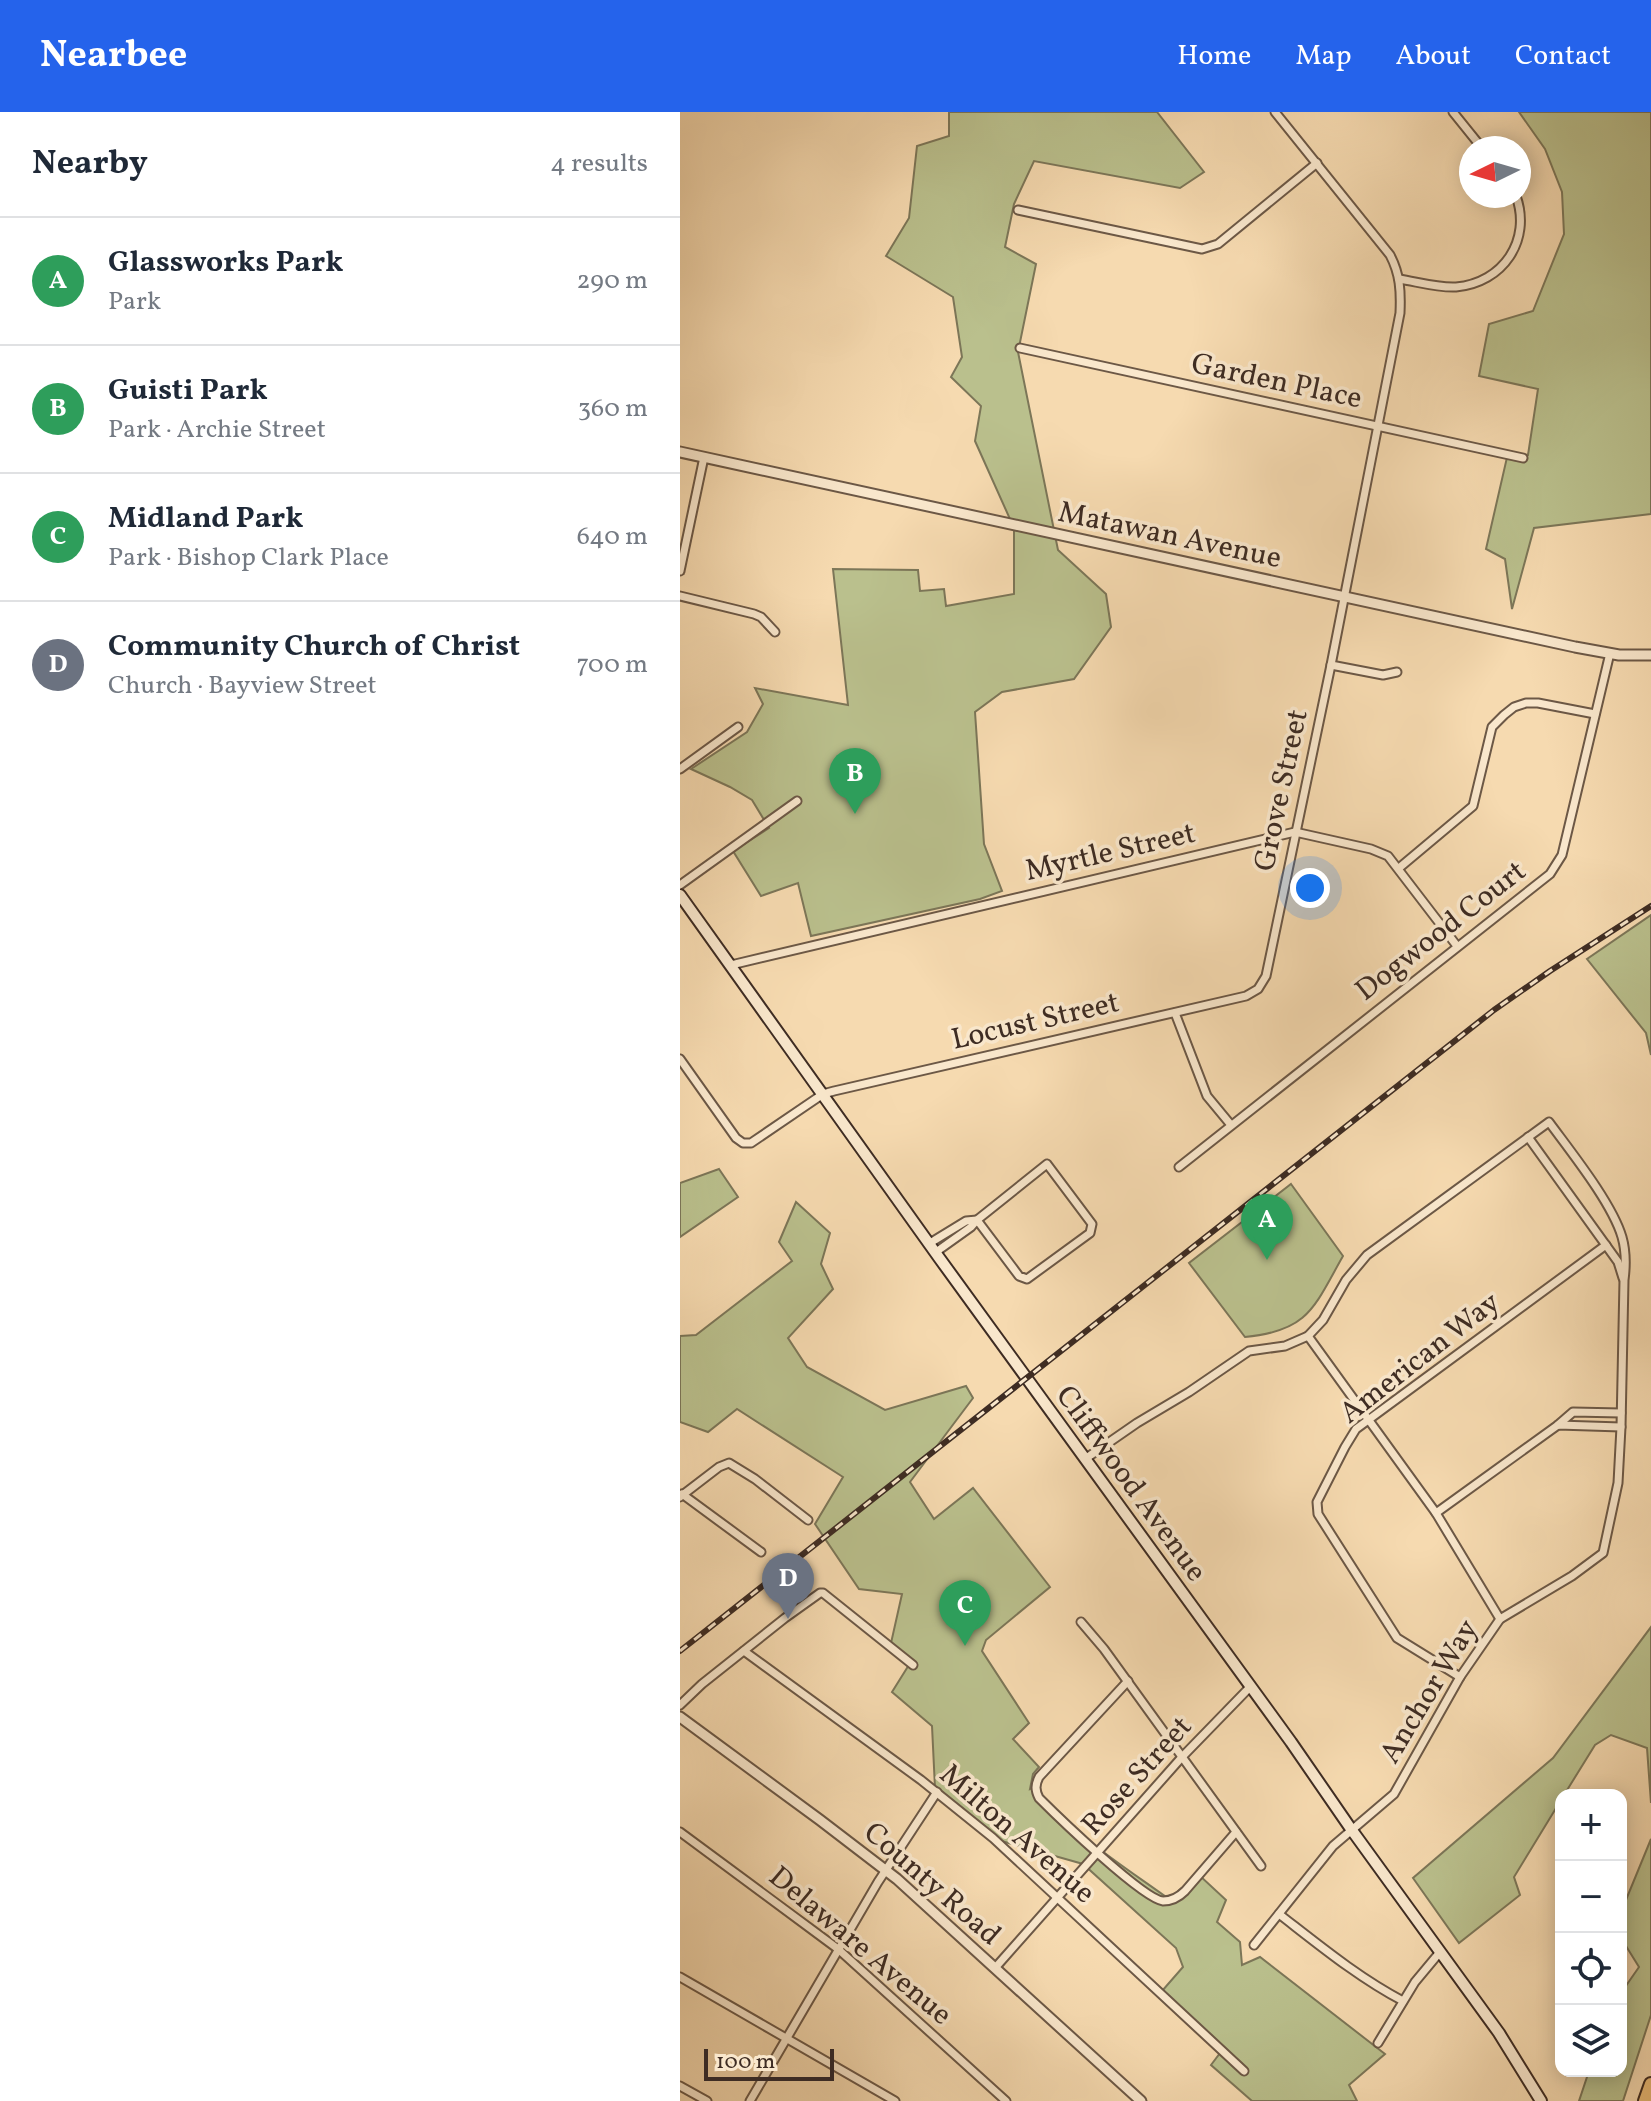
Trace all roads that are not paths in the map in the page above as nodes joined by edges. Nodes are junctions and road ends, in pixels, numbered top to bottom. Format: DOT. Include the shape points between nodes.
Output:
graph roads {
  1 [pos="1275,112"];
  2 [pos="1453,112"];
  3 [pos="1472,136"];
  4 [pos="1317,163"];
  5 [pos="1520,208"];
  6 [pos="1018,210"];
  7 [pos="1399,279"];
  8 [pos="1020,348"];
  9 [pos="1378,426"];
  10 [pos="680,452"];
  11 [pos="704,457"];
  12 [pos="1523,458"];
  13 [pos="680,571"];
  14 [pos="680,596"];
  15 [pos="1345,596"];
  16 [pos="775,632"];
  17 [pos="1610,653"];
  18 [pos="1651,655"];
  19 [pos="1331,665"];
  20 [pos="1397,672"];
  21 [pos="1595,714"];
  22 [pos="738,727"];
  23 [pos="680,769"];
  24 [pos="797,801"];
  25 [pos="1295,832"];
  26 [pos="1399,868"];
  27 [pos="680,885"];
  28 [pos="680,895"];
  29 [pos="685,910"];
  30 [pos="1457,946"];
  31 [pos="731,965"];
  32 [pos="1256,990"];
  33 [pos="1175,1013"];
  34 [pos="680,1059"];
  35 [pos="823,1094"];
  36 [pos="1231,1125"];
  37 [pos="1528,1137"];
  38 [pos="1179,1167"];
  39 [pos="977,1220"];
  40 [pos="1606,1245"];
  41 [pos="933,1248"];
  42 [pos="1624,1280"];
  43 [pos="1308,1336"];
  44 [pos="1621,1413"];
  45 [pos="1368,1420"];
  46 [pos="1558,1425"];
  47 [pos="1621,1427"];
  48 [pos="1085,1459"];
  49 [pos="681,1495"];
  50 [pos="1436,1513"];
  51 [pos="808,1520"];
  52 [pos="761,1552"];
  53 [pos="1500,1619"];
  54 [pos="1081,1622"];
  55 [pos="744,1651"];
  56 [pos="913,1665"];
  57 [pos="1460,1677"];
  58 [pos="1128,1681"];
  59 [pos="1250,1687"];
  60 [pos="680,1705"];
  61 [pos="683,1723"];
  62 [pos="1182,1757"];
  63 [pos="937,1792"];
  64 [pos="1351,1829"];
  65 [pos="680,1832"];
  66 [pos="1236,1832"];
  67 [pos="690,1839"];
  68 [pos="680,1847"];
  69 [pos="1097,1853"];
  70 [pos="1261,1866"];
  71 [pos="886,1870"];
  72 [pos="1057,1897"];
  73 [pos="1279,1914"];
  74 [pos="1254,1945"];
  75 [pos="838,1949"];
  76 [pos="1440,1952"];
  77 [pos="995,1968"];
  78 [pos="680,1977"];
  79 [pos="1403,2001"];
  80 [pos="786,2038"];
  81 [pos="1378,2043"];
  82 [pos="1244,2071"];
  83 [pos="1651,2084"];
  84 [pos="680,2086"];
  85 [pos="707,2101"];
  86 [pos="750,2101"];
  87 [pos="895,2101"];
  88 [pos="1006,2101"];
  89 [pos="1141,2101"];
  90 [pos="1541,2101"];
  91 [pos="1645,2101"];
  1 -- 4 [label="street"];
  2 -- 3 [label="street"];
  4 -- 6 [label="street" via="1218,244 1202,249"];
  4 -- 7 [label="street" via="1390,255"];
  5 -- 7 [label="street" via="1520,235 1512,254 1481,281 1458,287"];
  7 -- 9 [label="street, Grove Street" via="1400,313"];
  8 -- 9 [label="street, Garden Place"];
  9 -- 12 [label="street, Garden Place"];
  9 -- 15 [label="street, Grove Street"];
  10 -- 11 [label="street, Matawan Avenue"];
  11 -- 13 [label="street"];
  11 -- 15 [label="street, Matawan Avenue"];
  14 -- 16 [label="street" via="754,614"];
  15 -- 17 [label="street, Matawan Avenue"];
  15 -- 19 [label="street, Grove Street"];
  17 -- 18 [label="street, Matawan Avenue"];
  17 -- 21 [label="street, Dogwood Court"];
  19 -- 20 [label="street" via="1383,675"];
  19 -- 25 [label="street, Grove Street"];
  21 -- 26 [label="street" via="1538,703 1514,707 1492,727 1473,806"];
  21 -- 30 [label="street, Dogwood Court" via="1562,855 1550,874"];
  22 -- 23 [label="street"];
  24 -- 27 [label="street"];
  25 -- 26 [label="street, Myrtle Street" via="1379,852"];
  25 -- 31 [label="street, Myrtle Street"];
  25 -- 32 [label="street, Grove Street" via="1266,976"];
  26 -- 30 [label="street, Myrtle Street"];
  28 -- 29 [label="main road, Cliffwood Avenue"];
  29 -- 31 [label="main road, Cliffwood Avenue"];
  30 -- 36 [label="street, Dogwood Court"];
  31 -- 35 [label="main road, Cliffwood Avenue"];
  32 -- 33 [label="street, Locust Street"];
  33 -- 35 [label="street, Locust Street"];
  33 -- 36 [label="street" via="1207,1096"];
  34 -- 35 [label="street" via="743,1143 757,1141"];
  35 -- 41 [label="main road, Cliffwood Avenue"];
  36 -- 38 [label="street, Dogwood Court"];
  37 -- 40 [label="street, Anchor Way"];
  37 -- 42 [label="street, Anchor Way" via="1549,1122 1605,1202 1622,1236"];
  37 -- 43 [label="street" via="1367,1255"];
  39 -- 39 [label="street" via="1047,1164 1092,1224 1090,1233 1027,1279 1019,1276"];
  39 -- 41 [label="street"];
  40 -- 42 [label="street, Anchor Way"];
  40 -- 45 [label="street, American Way"];
  41 -- 48 [label="main road, Cliffwood Avenue"];
  42 -- 44 [label="street, Anchor Way"];
  43 -- 45 [label="street"];
  43 -- 48 [label="street" via="1285,1346 1249,1351"];
  44 -- 46 [label="street" via="1573,1412"];
  44 -- 47 [label="street, Anchor Way"];
  45 -- 50 [label="street"];
  45 -- 57 [label="street, American Way" via="1345,1447 1317,1502 1318,1514 1397,1638"];
  46 -- 47 [label="street"];
  46 -- 50 [label="street"];
  47 -- 53 [label="street, Anchor Way" via="1618,1483 1603,1553"];
  48 -- 59 [label="main road, Cliffwood Avenue"];
  49 -- 51 [label="street" via="729,1463"];
  49 -- 52 [label="street"];
  50 -- 53 [label="street"];
  53 -- 57 [label="street, Anchor Way"];
  54 -- 58 [label="street"];
  55 -- 56 [label="street" via="823,1593"];
  55 -- 60 [label="street"];
  55 -- 63 [label="street, Milton Avenue"];
  57 -- 64 [label="street, Anchor Way" via="1394,1794"];
  58 -- 62 [label="street"];
  58 -- 69 [label="street" via="1036,1784 1047,1807"];
  59 -- 62 [label="street, Rose Street"];
  59 -- 64 [label="main road, Cliffwood Avenue"];
  61 -- 71 [label="street, County Road"];
  62 -- 66 [label="street"];
  62 -- 69 [label="street, Rose Street"];
  63 -- 71 [label="street"];
  63 -- 72 [label="street, Milton Avenue"];
  64 -- 73 [label="street, Anchor Way"];
  64 -- 76 [label="main road, Cliffwood Avenue"];
  65 -- 67 [label="street, Delaware Avenue"];
  66 -- 69 [label="street" via="1185,1891 1168,1900 1154,1899"];
  66 -- 70 [label="street"];
  67 -- 68 [label="street"];
  67 -- 75 [label="street, Delaware Avenue"];
  69 -- 72 [label="street, Rose Street"];
  71 -- 75 [label="street"];
  71 -- 77 [label="street, County Road"];
  72 -- 77 [label="street, Rose Street"];
  72 -- 82 [label="street, Milton Avenue"];
  73 -- 74 [label="street, Anchor Way"];
  73 -- 79 [label="street"];
  75 -- 80 [label="street"];
  75 -- 88 [label="street, Delaware Avenue"];
  76 -- 79 [label="street"];
  76 -- 90 [label="main road, Cliffwood Avenue"];
  77 -- 89 [label="street, County Road"];
  78 -- 80 [label="street"];
  79 -- 81 [label="street"];
  80 -- 86 [label="street"];
  80 -- 87 [label="street"];
  83 -- 91 [label="highway"];
  84 -- 85 [label="street"];
}
